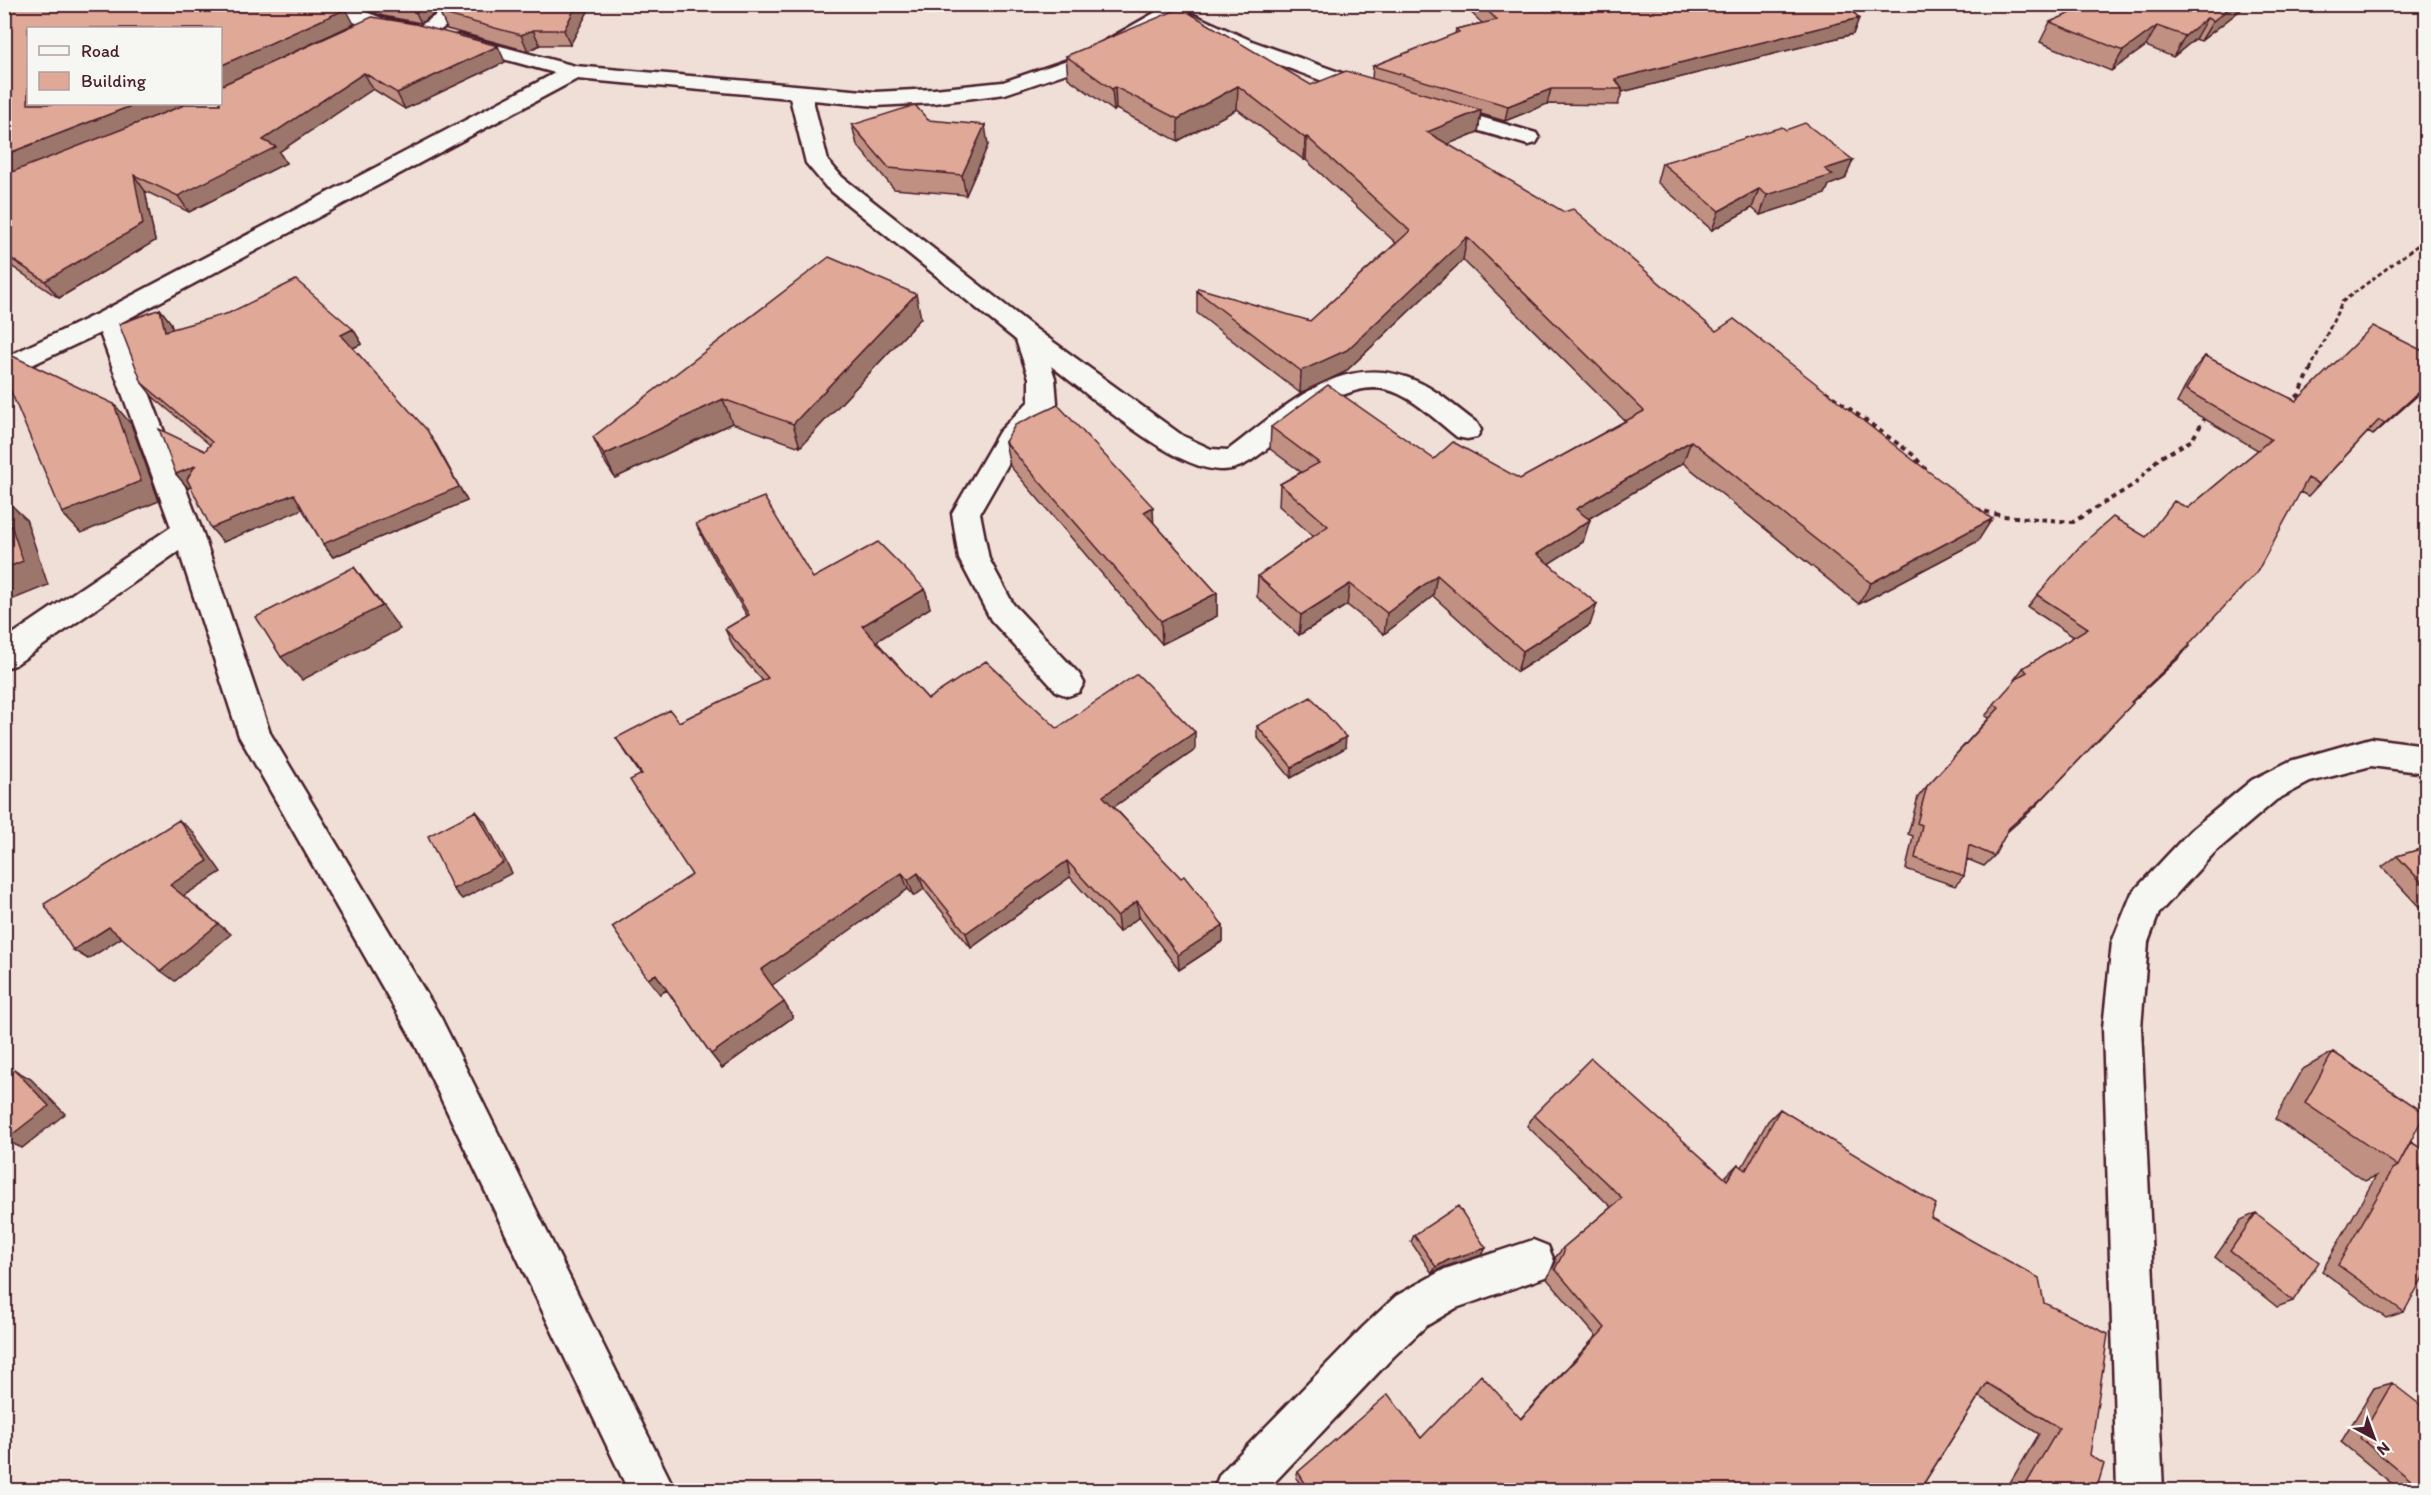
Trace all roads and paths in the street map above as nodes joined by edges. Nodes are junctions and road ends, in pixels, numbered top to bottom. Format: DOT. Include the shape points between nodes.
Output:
graph roads {
  1 [pos="321,4"];
  2 [pos="467,4"];
  3 [pos="1180,8"];
  4 [pos="378,23"];
  5 [pos="425,32"];
  6 [pos="347,38"];
  7 [pos="574,72"];
  8 [pos="800,93"];
  9 [pos="1397,99"];
  10 [pos="1418,106"];
  11 [pos="1528,138"];
  12 [pos="2427,239"];
  13 [pos="108,319"];
  14 [pos="1028,336"];
  15 [pos="4,369"];
  16 [pos="1819,387"];
  17 [pos="2281,406"];
  18 [pos="2209,410"];
  19 [pos="1467,430"];
  20 [pos="1933,478"];
  21 [pos="1974,508"];
  22 [pos="187,531"];
  23 [pos="4,656"];
  24 [pos="1068,683"];
  25 [pos="2427,759"];
  26 [pos="1533,1261"];
  27 [pos="652,1491"];
  28 [pos="1236,1491"];
  29 [pos="2140,1491"];
  1 -- 4 [label="street"];
  2 -- 5 [label="street"];
  3 -- 8 [label="street" via="1086,60 1005,88 875,99"];
  3 -- 9 [label="street" via="1245,45"];
  4 -- 5 [label="street"];
  4 -- 6 [label="street"];
  5 -- 7 [label="street"];
  7 -- 8 [label="street"];
  7 -- 13 [label="street"];
  8 -- 14 [label="street" via="817,163 834,182"];
  10 -- 11 [label="street"];
  12 -- 17 [label="path" via="2342,302 2299,395"];
  13 -- 15 [label="street"];
  13 -- 22 [label="street"];
  14 -- 19 [label="street" via="1173,443 1209,459 1236,458 1304,406 1328,391 1360,379 1384,378 1407,387"];
  14 -- 24 [label="street" via="1042,378 1043,403 1009,439 966,513 974,559 1002,612"];
  16 -- 20 [label="path" via="1912,454"];
  18 -- 21 [label="path" via="2192,440 2159,458 2134,484 2073,522 2003,516"];
  22 -- 23 [label="street"];
  22 -- 27 [label="street" via="255,736 428,1031"];
  25 -- 29 [label="street" via="2371,752 2302,771 2264,790 2202,842 2145,904 2130,942 2122,1028"];
  26 -- 28 [label="street" via="1445,1290 1411,1311"];
}
